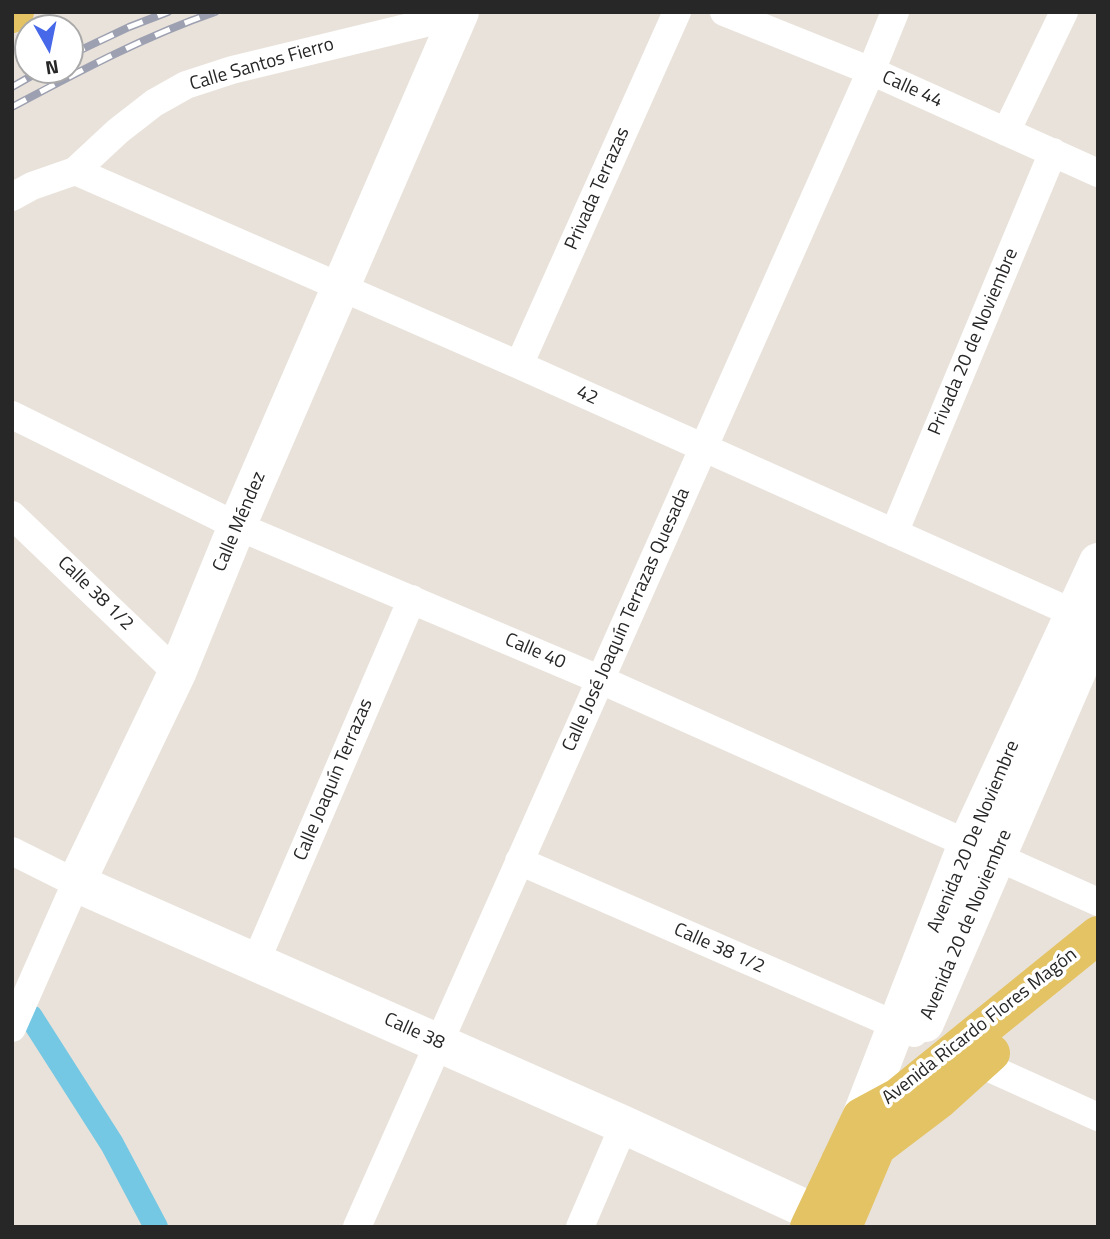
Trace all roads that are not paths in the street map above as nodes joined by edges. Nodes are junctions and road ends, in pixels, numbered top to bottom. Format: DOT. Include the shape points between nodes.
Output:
graph roads {
  1 [pos="677,12"];
  2 [pos="724,12"];
  3 [pos="895,12"];
  4 [pos="1064,12"];
  5 [pos="459,14"];
  6 [pos="871,71"];
  7 [pos="1006,132"];
  8 [pos="1053,152"];
  9 [pos="75,171"];
  10 [pos="1098,173"];
  11 [pos="12,197"];
  12 [pos="342,287"];
  13 [pos="519,365"];
  14 [pos="12,415"];
  15 [pos="702,447"];
  16 [pos="12,515"];
  17 [pos="237,526"];
  18 [pos="894,533"];
  19 [pos="1098,562"];
  20 [pos="412,599"];
  21 [pos="1087,619"];
  22 [pos="177,673"];
  23 [pos="601,680"];
  24 [pos="982,850"];
  25 [pos="12,851"];
  26 [pos="519,861"];
  27 [pos="76,883"];
  28 [pos="1098,902"];
  29 [pos="1098,935"];
  30 [pos="256,961"];
  31 [pos="1098,966"];
  32 [pos="12,1028"];
  33 [pos="908,1031"];
  34 [pos="440,1044"];
  35 [pos="965,1058"];
  36 [pos="898,1097"];
  37 [pos="1098,1117"];
  38 [pos="624,1125"];
  39 [pos="869,1131"];
  40 [pos="831,1224"];
  41 [pos="357,1227"];
  42 [pos="580,1227"];
  1 -- 13 [label="street, Privada Terrazas"];
  2 -- 6 [label="street, Calle 44"];
  3 -- 6 [label="street, Calle José Joaquín Terrazas Quesada"];
  4 -- 7 [label="street"];
  5 -- 9 [label="street, Calle Santos Fierro" via="186,85 154,103"];
  5 -- 12 [label="street, Calle Méndez"];
  6 -- 7 [label="street, Calle 44"];
  6 -- 15 [label="street, Calle José Joaquín Terrazas Quesada"];
  7 -- 8 [label="street, Calle 44"];
  8 -- 10 [label="street, Calle 44"];
  8 -- 18 [label="street, Privada 20 de Noviembre"];
  9 -- 11 [label="street, Calle Santos Fierro"];
  9 -- 12 [label="street, 42"];
  12 -- 13 [label="street, 42"];
  12 -- 17 [label="street, Calle Méndez"];
  13 -- 15 [label="street, 42"];
  14 -- 17 [label="street, Calle 40"];
  15 -- 18 [label="street, 42"];
  15 -- 23 [label="street, Calle José Joaquín Terrazas Quesada"];
  16 -- 22 [label="street, Calle 38 1/2"];
  17 -- 20 [label="street, Calle 40"];
  17 -- 22 [label="street, Calle Méndez"];
  18 -- 21 [label="street, 42"];
  19 -- 21 [label="street, Avenida 20 De Noviembre"];
  20 -- 23 [label="street, Calle 40"];
  20 -- 30 [label="street, Calle Joaquín Terrazas"];
  21 -- 24 [label="street, Avenida 20 De Noviembre"];
  22 -- 27 [label="street, Calle Méndez"];
  23 -- 24 [label="street, Calle 40"];
  23 -- 26 [label="street, Calle José Joaquín Terrazas Quesada"];
  24 -- 28 [label="street, Calle 40"];
  24 -- 33 [label="street, Avenida 20 De Noviembre"];
  25 -- 27 [label="street, Calle 38"];
  26 -- 33 [label="street, Calle 38 1/2"];
  26 -- 34 [label="street, Calle José Joaquín Terrazas Quesada"];
  27 -- 30 [label="street, Calle 38"];
  27 -- 32 [label="street, Calle Méndez"];
  29 -- 35 [label="main road, Avenida Ricardo Flores Magón"];
  30 -- 34 [label="street, Calle 38"];
  31 -- 35 [label="main road, Avenida Ricardo Flores Magón"];
  33 -- 36 [label="street, Avenida 20 de Noviembre"];
  33 -- 39 [label="street, Avenida 20 De Noviembre"];
  34 -- 38 [label="street, Calle 38"];
  34 -- 41 [label="street, Calle José Joaquín Terrazas Quesada"];
  35 -- 36 [label="main road, Avenida Ricardo Flores Magón"];
  35 -- 37 [label="street"];
  35 -- 39 [label="main road, Avenida Ricardo Flores Magón" via="940,1099"];
  36 -- 39 [label="main road, Avenida Ricardo Flores Magón"];
  38 -- 40 [label="street, Calle 38"];
  38 -- 42 [label="street"];
  39 -- 40 [label="main road"];
  39 -- 40 [label="main road" via="840,1161"];
}
